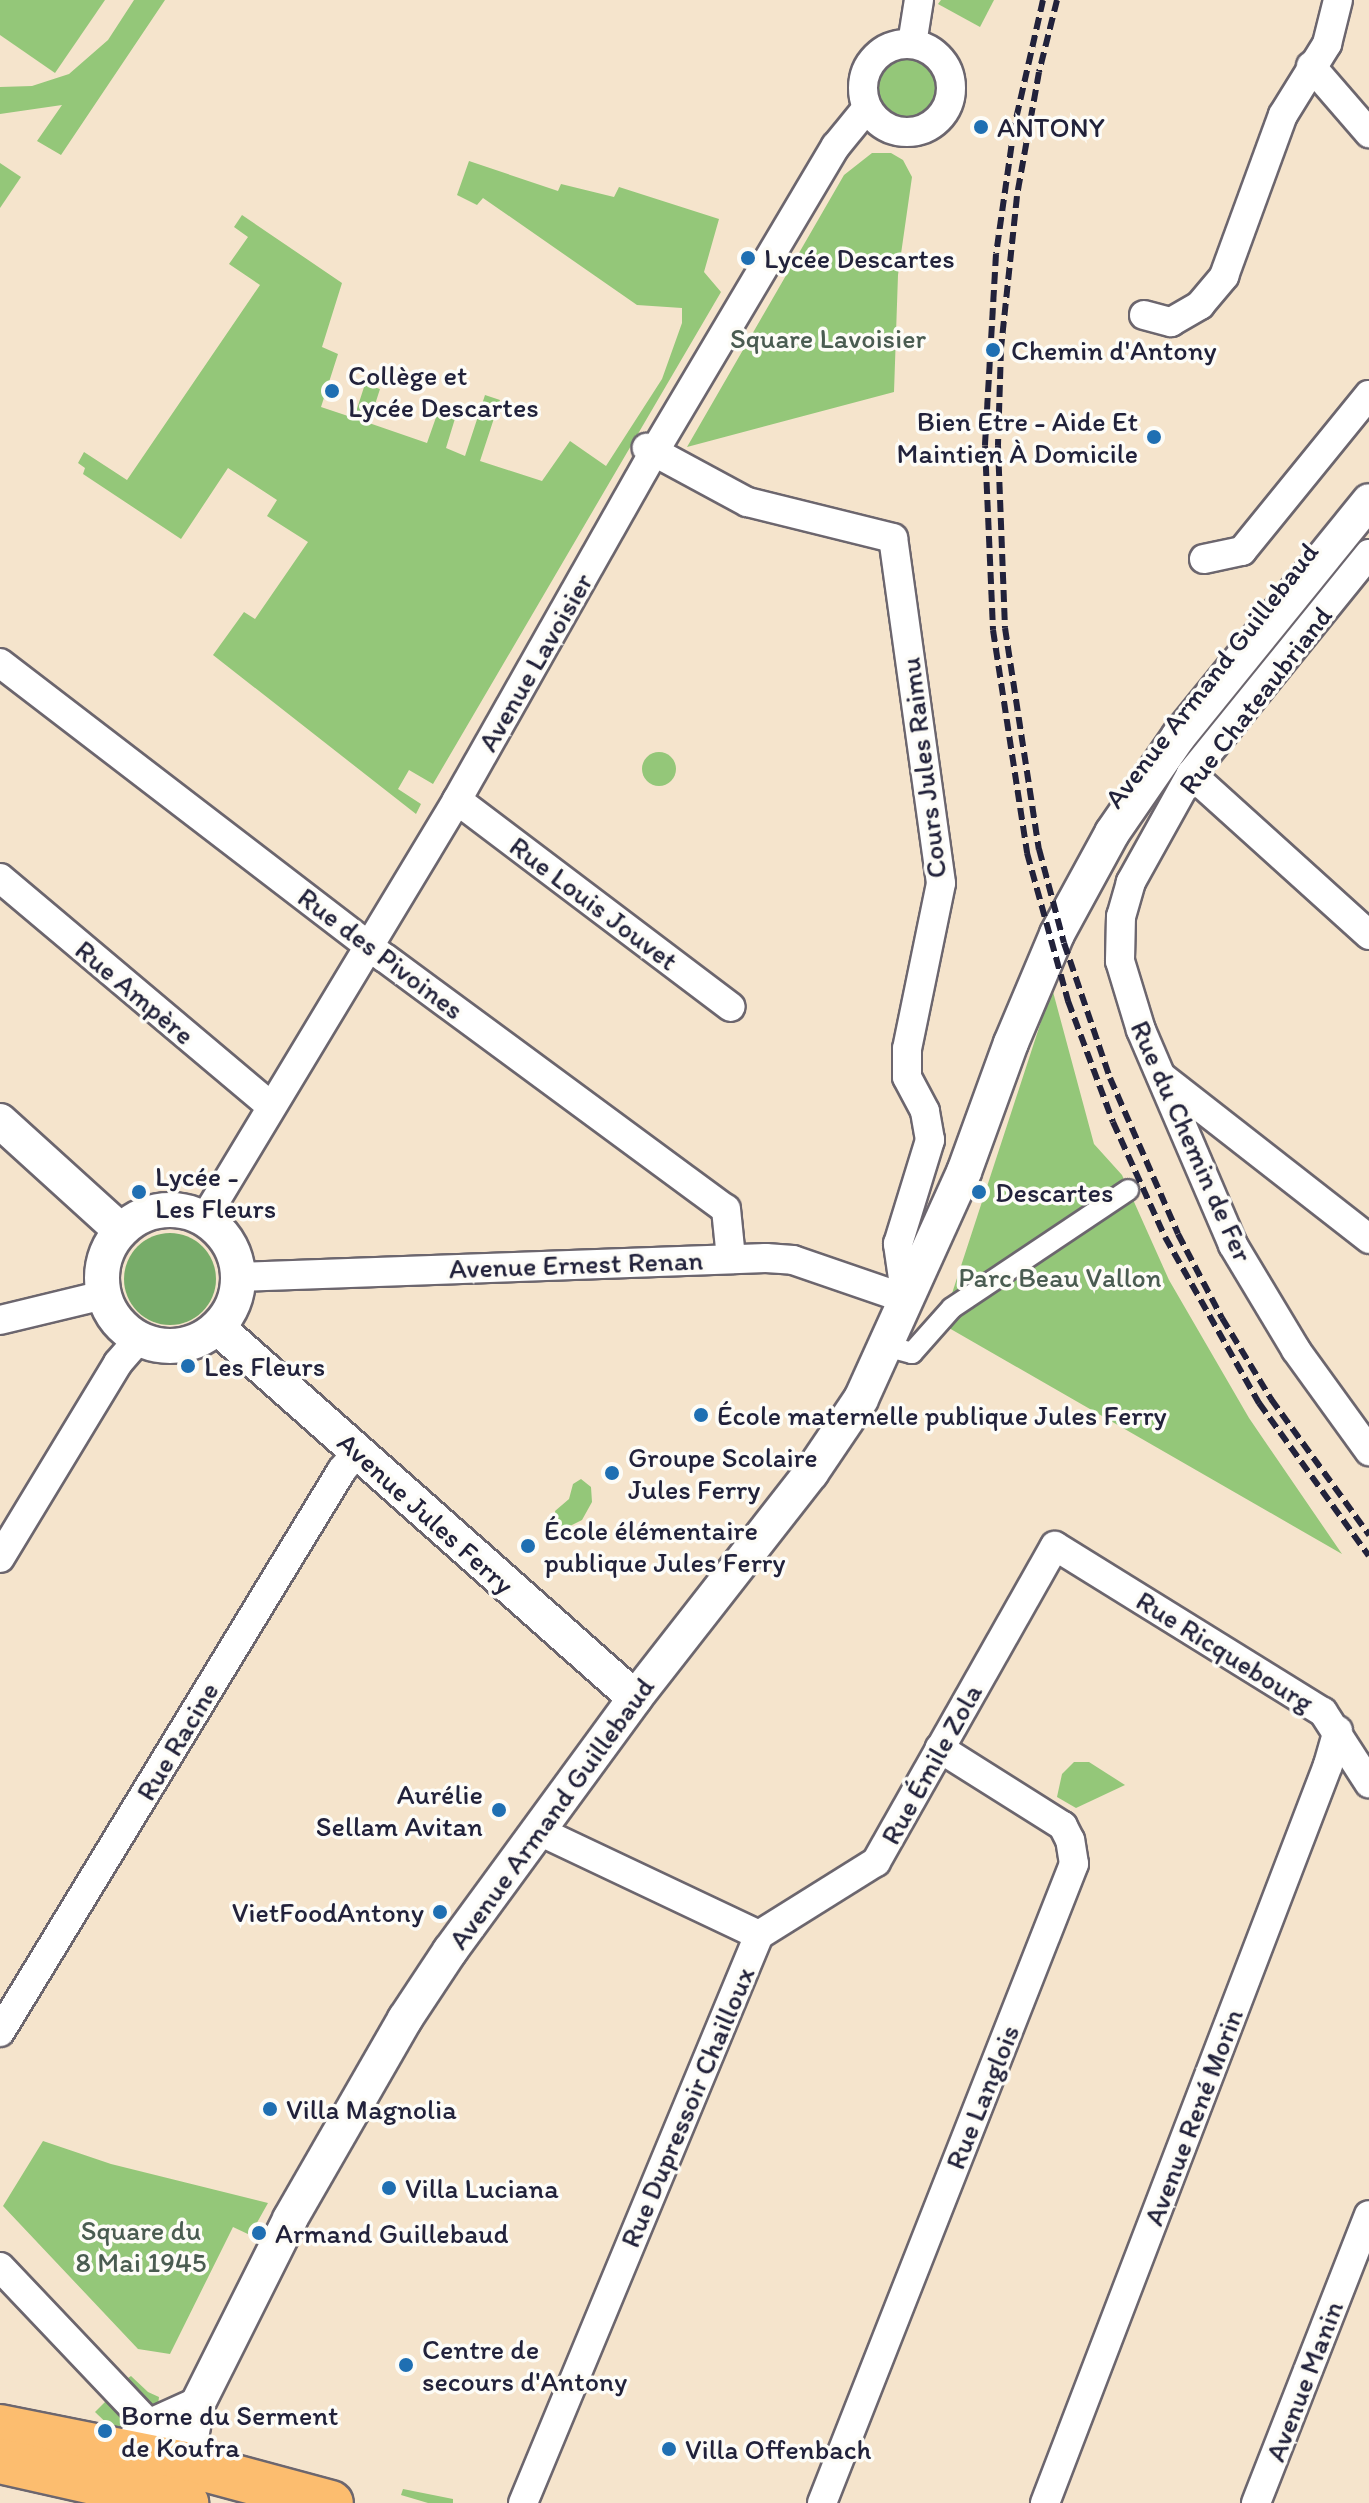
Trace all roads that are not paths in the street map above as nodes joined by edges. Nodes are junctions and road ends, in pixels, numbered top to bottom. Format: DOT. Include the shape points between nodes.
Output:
graph roads {
  1 [pos="919,0"];
  2 [pos="1338,0"];
  3 [pos="912,44"];
  4 [pos="1311,66"];
  5 [pos="867,108"];
  6 [pos="1369,133"];
  7 [pos="1144,315"];
  8 [pos="1369,395"];
  9 [pos="650,450"];
  10 [pos="1369,475"];
  11 [pos="1369,501"];
  12 [pos="1204,559"];
  13 [pos="1363,574"];
  14 [pos="0,663"];
  15 [pos="1191,774"];
  16 [pos="457,800"];
  17 [pos="0,878"];
  18 [pos="1127,894"];
  19 [pos="1369,935"];
  20 [pos="370,945"];
  21 [pos="731,1007"];
  22 [pos="1161,1077"];
  23 [pos="270,1105"];
  24 [pos="0,1121"];
  25 [pos="1128,1190"];
  26 [pos="205,1218"];
  27 [pos="120,1230"];
  28 [pos="1369,1239"];
  29 [pos="930,1240"];
  30 [pos="731,1258"];
  31 [pos="238,1277"];
  32 [pos="103,1295"];
  33 [pos="906,1299"];
  34 [pos="0,1320"];
  35 [pos="218,1328"];
  36 [pos="138,1340"];
  37 [pos="886,1346"];
  38 [pos="358,1451"];
  39 [pos="1369,1451"];
  40 [pos="1055,1546"];
  41 [pos="0,1558"];
  42 [pos="635,1698"];
  43 [pos="1338,1730"];
  44 [pos="939,1748"];
  45 [pos="1369,1783"];
  46 [pos="539,1831"];
  47 [pos="759,1935"];
  48 [pos="0,2032"];
  49 [pos="1369,2215"];
  50 [pos="0,2267"];
  51 [pos="197,2405"];
  52 [pos="0,2427"];
  53 [pos="0,2461"];
  54 [pos="155,2476"];
  55 [pos="331,2503"];
  56 [pos="523,2503"];
  57 [pos="822,2503"];
  58 [pos="1045,2503"];
  59 [pos="1256,2503"];
  1 -- 3 [label="street"];
  2 -- 4 [label="street" via="1327,44"];
  3 -- 5 [label="street" via="883,50 872,60 862,88"];
  3 -- 5 [label="street" via="944,64 951,89 943,114 924,129 899,132 877,121"];
  4 -- 6 [label="street"];
  4 -- 7 [label="street" via="1283,115 1214,292 1171,322"];
  5 -- 9 [label="street, Avenue Lavoisier" via="836,146"];
  8 -- 12 [label="street" via="1242,551"];
  9 -- 16 [label="street, Avenue Lavoisier"];
  9 -- 33 [label="street, Cours Jules Raimu" via="747,502 893,538 941,883 907,1049 907,1077 925,1111 930,1140 898,1244"];
  10 -- 29 [label="street, Avenue Armand Guillebaud" via="1166,726 1096,825 1046,916 992,1037 944,1166"];
  11 -- 29 [label="street, Avenue Armand Guillebaud" via="1179,736 1112,833 1057,934 964,1172"];
  13 -- 15 [label="street, Rue Chateaubriand"];
  14 -- 20 [label="street, Rue des Pivoines"];
  15 -- 18 [label="street, Rue Chateaubriand"];
  15 -- 19 [label="street"];
  16 -- 20 [label="street, Avenue Lavoisier"];
  16 -- 21 [label="street, Rue Louis Jouvet"];
  17 -- 23 [label="street, Rue Ampère"];
  18 -- 22 [label="street, Rue du Chemin de Fer" via="1120,961"];
  20 -- 23 [label="street, Avenue Lavoisier"];
  20 -- 30 [label="street, Rue des Pivoines" via="726,1209"];
  22 -- 28 [label="street"];
  22 -- 39 [label="street, Rue du Chemin de Fer" via="1233,1245 1296,1350"];
  23 -- 26 [label="street, Avenue Lavoisier"];
  24 -- 27 [label="street"];
  25 -- 37 [label="street" via="952,1308 912,1353"];
  26 -- 27 [label="street" via="162,1210 139,1216"];
  26 -- 31 [label="street" via="235,1255"];
  27 -- 32 [label="street" via="104,1261"];
  29 -- 33 [label="street, Avenue Armand Guillebaud"];
  30 -- 31 [label="street, Avenue Ernest Renan"];
  30 -- 33 [label="street, Avenue Ernest Renan" via="793,1260"];
  31 -- 35 [label="street" via="230,1313"];
  32 -- 34 [label="street"];
  32 -- 36 [label="street" via="116,1321"];
  33 -- 37 [label="street, Avenue Armand Guillebaud"];
  35 -- 36 [label="street" via="180,1347"];
  35 -- 38 [label="street, Avenue Jules Ferry"];
  36 -- 41 [label="street" via="118,1363"];
  37 -- 42 [label="street, Avenue Armand Guillebaud" via="861,1399 811,1473"];
  38 -- 42 [label="street, Avenue Jules Ferry"];
  38 -- 48 [label="street, Rue Racine"];
  40 -- 43 [label="street, Rue Ricquebourg" via="1323,1712"];
  40 -- 44 [label="street, Rue Émile Zola"];
  42 -- 46 [label="street, Avenue Armand Guillebaud"];
  43 -- 45 [label="street, Rue Ricquebourg"];
  43 -- 58 [label="street, Avenue René Morin"];
  44 -- 47 [label="street, Rue Émile Zola" via="876,1862"];
  44 -- 57 [label="street, Rue Langlois" via="1063,1826 1074,1864"];
  46 -- 47 [label="street, Rue Dupressoir Chailloux"];
  46 -- 51 [label="street, Avenue Armand Guillebaud" via="405,2019 290,2219"];
  47 -- 56 [label="street, Rue Dupressoir Chailloux"];
  49 -- 59 [label="street, Avenue Manin"];
  50 -- 54 [label="street"];
  51 -- 54 [label="street, Avenue Armand Guillebaud"];
  51 -- 54 [label="street"];
  52 -- 54 [label="main road"];
  53 -- 54 [label="main road"];
  54 -- 55 [label="main road"];
}
